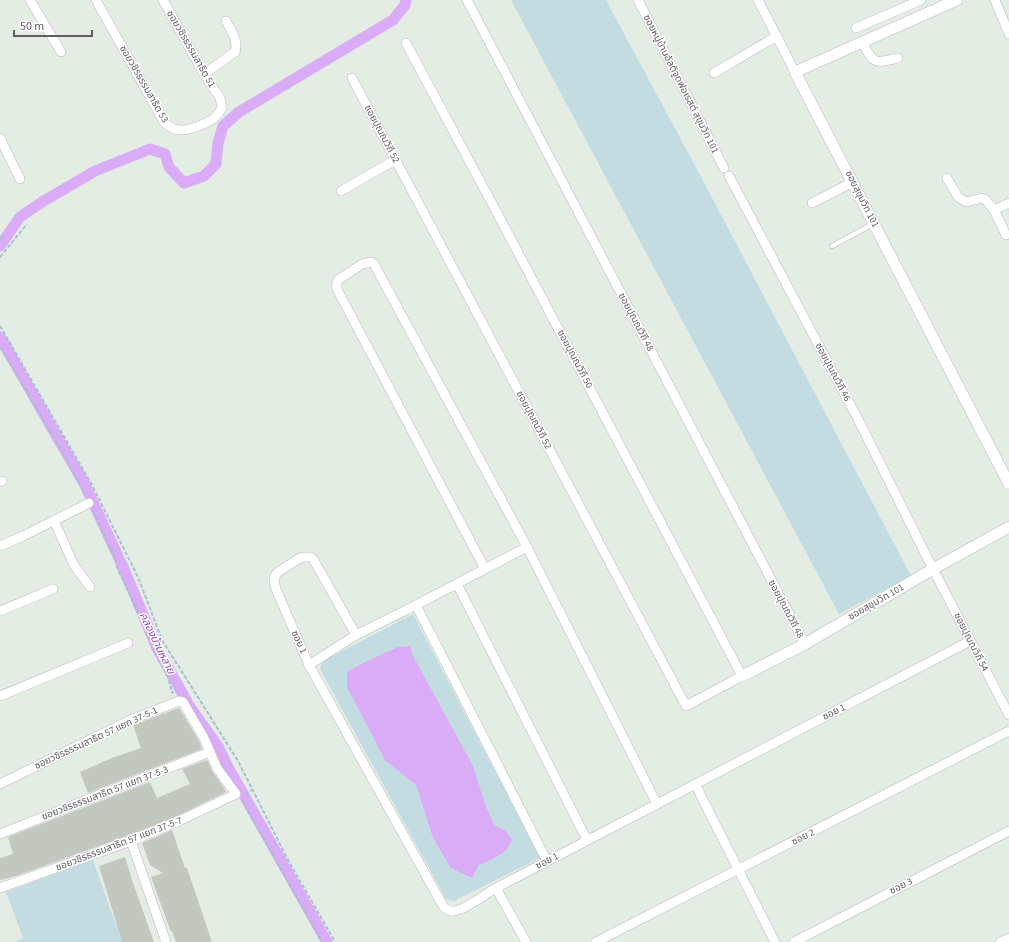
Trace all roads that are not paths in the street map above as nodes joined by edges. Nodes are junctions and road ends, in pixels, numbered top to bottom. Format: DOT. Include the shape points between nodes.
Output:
graph roads {
  1 [pos="30,0"];
  2 [pos="96,0"];
  3 [pos="163,0"];
  4 [pos="466,0"];
  5 [pos="638,0"];
  6 [pos="758,0"];
  7 [pos="921,0"];
  8 [pos="957,0"];
  9 [pos="995,0"];
  10 [pos="226,21"];
  11 [pos="856,28"];
  12 [pos="1009,34"];
  13 [pos="777,36"];
  14 [pos="862,42"];
  15 [pos="406,43"];
  16 [pos="61,52"];
  17 [pos="898,58"];
  18 [pos="795,72"];
  19 [pos="714,73"];
  20 [pos="204,74"];
  21 [pos="352,78"];
  22 [pos="220,98"];
  23 [pos="0,138"];
  24 [pos="395,160"];
  25 [pos="727,172"];
  26 [pos="947,178"];
  27 [pos="20,179"];
  28 [pos="853,182"];
  29 [pos="341,191"];
  30 [pos="812,203"];
  31 [pos="1009,203"];
  32 [pos="994,210"];
  33 [pos="874,223"];
  34 [pos="1006,235"];
  35 [pos="832,246"];
  36 [pos="1008,480"];
  37 [pos="89,503"];
  38 [pos="54,521"];
  39 [pos="1008,529"];
  40 [pos="0,546"];
  41 [pos="527,547"];
  42 [pos="486,569"];
  43 [pos="933,569"];
  44 [pos="457,584"];
  45 [pos="90,586"];
  46 [pos="53,589"];
  47 [pos="416,605"];
  48 [pos="0,612"];
  49 [pos="356,635"];
  50 [pos="970,640"];
  51 [pos="128,643"];
  52 [pos="805,644"];
  53 [pos="309,665"];
  54 [pos="742,676"];
  55 [pos="0,696"];
  56 [pos="1009,715"];
  57 [pos="1009,731"];
  58 [pos="210,752"];
  59 [pos="0,784"];
  60 [pos="695,784"];
  61 [pos="236,794"];
  62 [pos="657,804"];
  63 [pos="1009,831"];
  64 [pos="0,834"];
  65 [pos="586,840"];
  66 [pos="131,841"];
  67 [pos="547,861"];
  68 [pos="739,870"];
  69 [pos="0,888"];
  70 [pos="496,888"];
  71 [pos="1009,938"];
  72 [pos="166,942"];
  73 [pos="526,942"];
  74 [pos="596,942"];
  75 [pos="775,942"];
  76 [pos="794,942"];
  77 [pos="1000,942"];
  1 -- 16 [label="street"];
  2 -- 22 [label="street, ซอยวชิรธรรมสาธิต 53" via="169,127 178,130 206,123 220,112"];
  3 -- 20 [label="street, ซอยวชิรธรรมสาธิต 51"];
  4 -- 52 [label="street, ซอยปุณณวิถี 48"];
  5 -- 25 [label="street, ซอยหมู่บ้านอัลติจูดฟอเรสต์ สุขุมวิท 101"];
  6 -- 13 [label="street"];
  7 -- 11 [label="street"];
  8 -- 14 [label="street"];
  9 -- 12 [label="street"];
  10 -- 20 [label="street" via="236,40 235,52"];
  13 -- 18 [label="street"];
  13 -- 19 [label="street"];
  14 -- 17 [label="street" via="874,60"];
  14 -- 18 [label="street"];
  15 -- 54 [label="street, ซอยปุณณวิถี 50"];
  18 -- 28 [label="street, ซอยสุขุมวิท 101"];
  20 -- 22 [label="street, ซอยวชิรธรรมสาธิต 51"];
  21 -- 24 [label="street, ซอยปุณณวิถี 52"];
  23 -- 27 [label="street"];
  24 -- 29 [label="street"];
  24 -- 54 [label="street, ซอยปุณณวิถี 52" via="686,706"];
  25 -- 43 [label="street, ซอยปุณณวิถี 46" via="860,423"];
  26 -- 32 [label="street" via="958,197 967,202 982,198"];
  28 -- 30 [label="street"];
  28 -- 33 [label="street, ซอยสุขุมวิท 101"];
  31 -- 32 [label="street"];
  32 -- 34 [label="street"];
  33 -- 35 [label="lane"];
  33 -- 36 [label="street, ซอยสุขุมวิท 101"];
  37 -- 38 [label="street"];
  38 -- 40 [label="street"];
  38 -- 45 [label="street" via="74,565"];
  39 -- 43 [label="street, ซอยสุขุมวิท 101"];
  41 -- 42 [label="street"];
  41 -- 42 [label="street" via="374,264 362,264 338,280 336,287"];
  41 -- 62 [label="street"];
  42 -- 44 [label="street"];
  43 -- 50 [label="street, ซอยปุณณวิถี 54"];
  43 -- 52 [label="street, ซอยสุขุมวิท 101"];
  44 -- 47 [label="street"];
  44 -- 65 [label="street"];
  46 -- 48 [label="street"];
  47 -- 49 [label="street"];
  47 -- 67 [label="street"];
  49 -- 53 [label="street"];
  49 -- 53 [label="street, ซอย 1" via="313,559 300,558 278,572 274,581 276,589"];
  50 -- 56 [label="street, ซอยปุณณวิถี 54"];
  50 -- 60 [label="street, ซอย 1"];
  51 -- 55 [label="street"];
  52 -- 54 [label="street, ซอยสุขุมวิท 101"];
  53 -- 70 [label="street, ซอย 1" via="443,906 453,912 462,909"];
  57 -- 68 [label="street, ซอย 2"];
  58 -- 59 [label="street, ซอยวชิรธรรมสาธิต 57 แยก 37-5-1" via="183,702 177,701 130,720"];
  58 -- 61 [label="street, ซอยวชิรธรรมสาธิต 57 แยก 37-5-1" via="217,768"];
  58 -- 64 [label="street, ซอยวชิรธรรมสาธิต 57 แยก 37-5-3"];
  60 -- 62 [label="street, ซอย 1"];
  60 -- 68 [label="street"];
  61 -- 66 [label="street, ซอยวชิรธรรมสาธิต 57 แยก 37-5-7"];
  62 -- 65 [label="street, ซอย 1"];
  63 -- 76 [label="street, ซอย 3"];
  65 -- 67 [label="street, ซอย 1"];
  66 -- 69 [label="street, ซอยวชิรธรรมสาธิต 57 แยก 37-5-7"];
  66 -- 72 [label="street"];
  67 -- 70 [label="street, ซอย 1"];
  68 -- 74 [label="street, ซอย 2"];
  68 -- 75 [label="street"];
  70 -- 73 [label="street"];
  71 -- 77 [label="street"];
}
